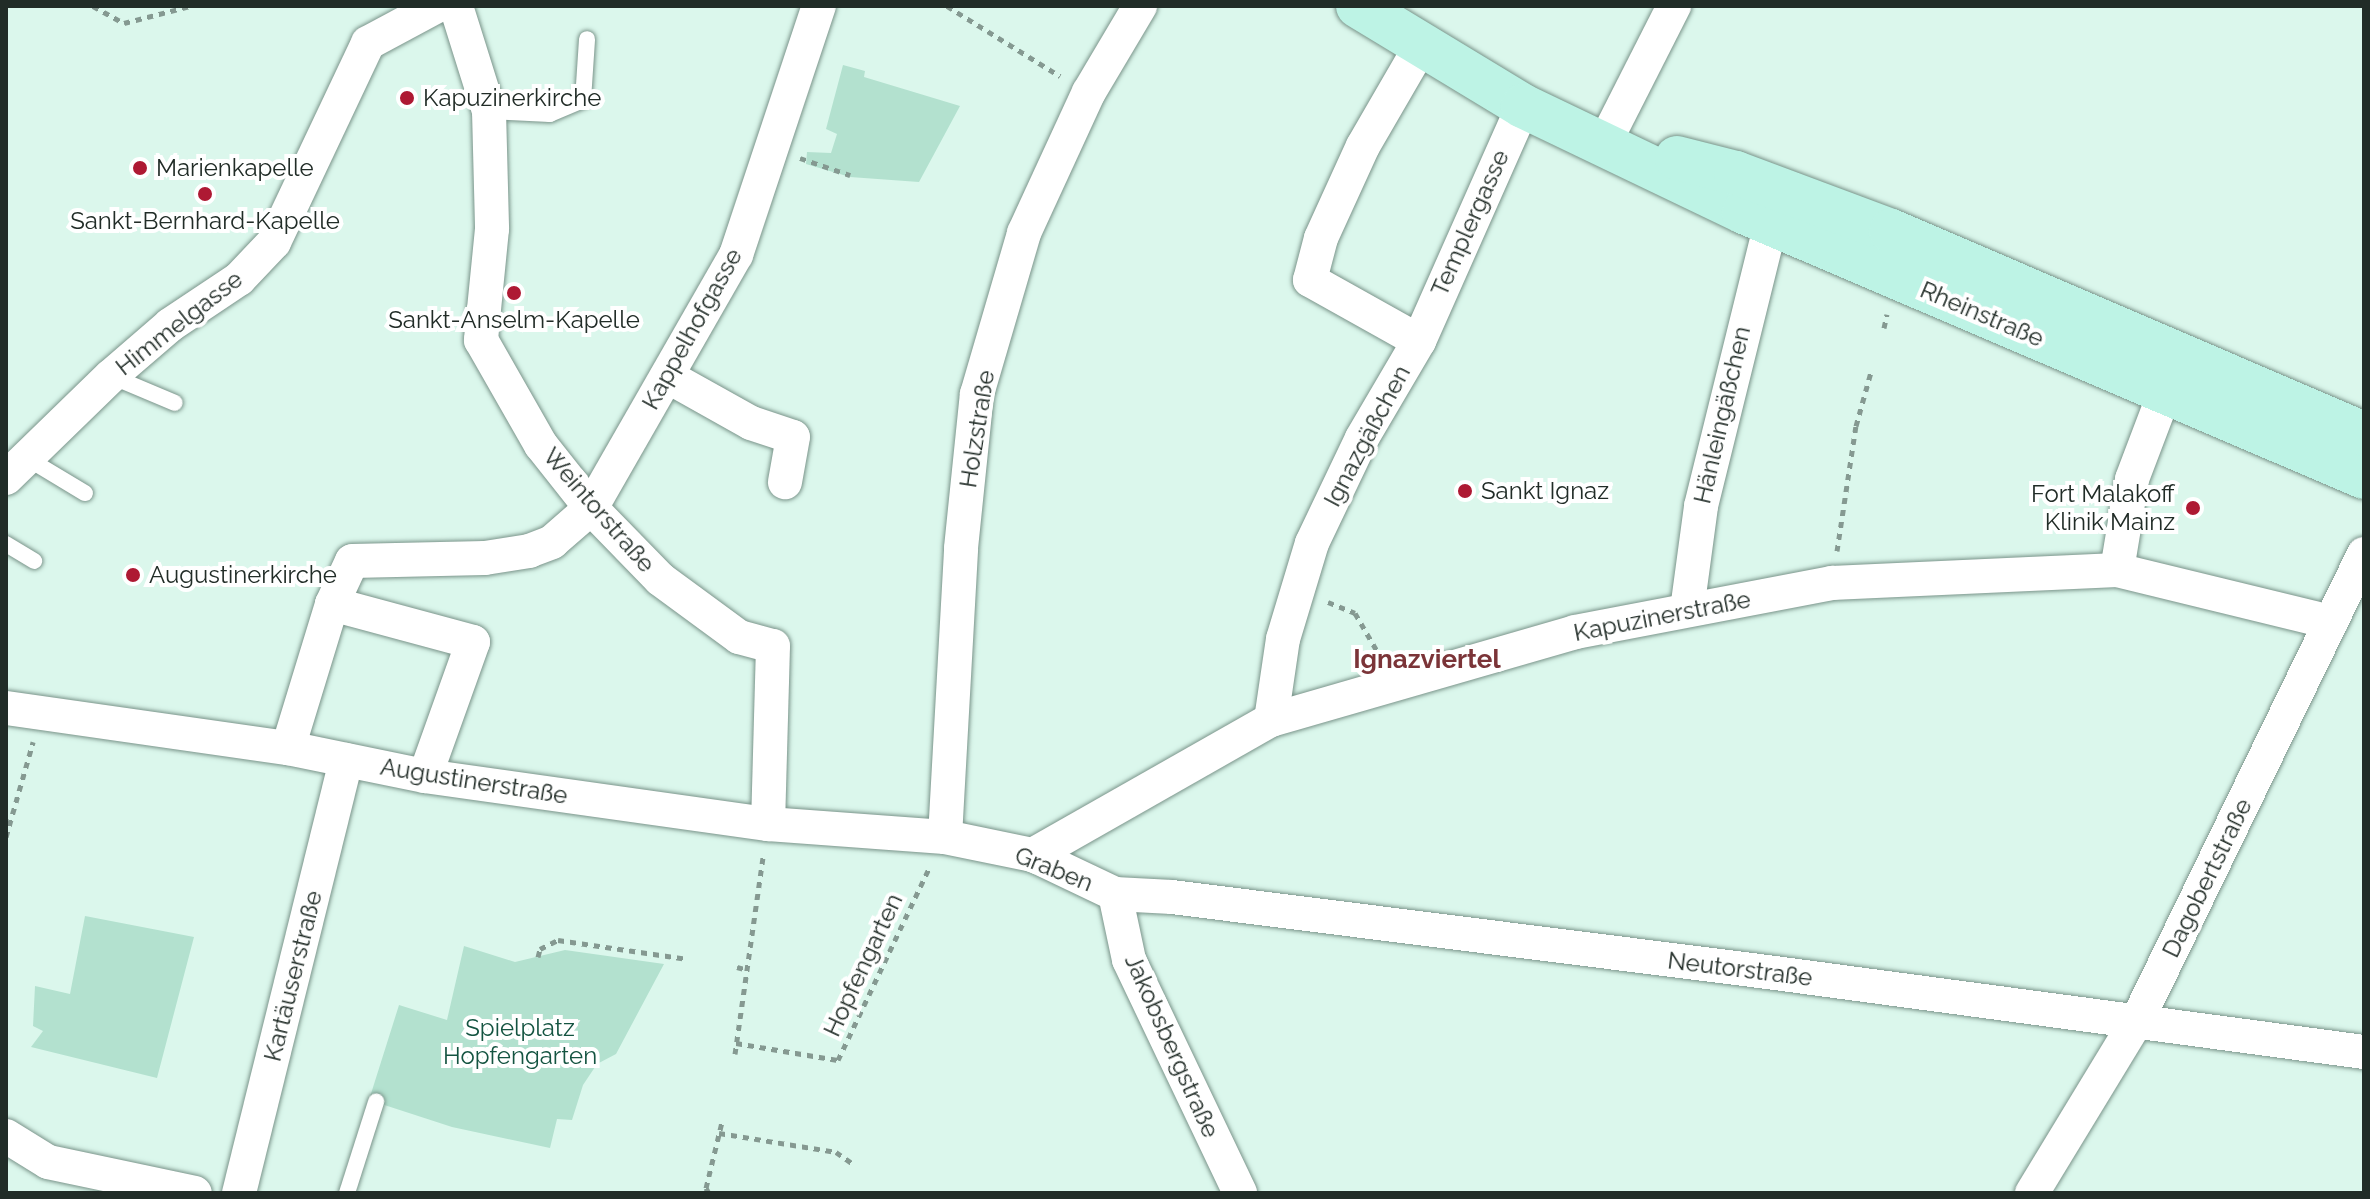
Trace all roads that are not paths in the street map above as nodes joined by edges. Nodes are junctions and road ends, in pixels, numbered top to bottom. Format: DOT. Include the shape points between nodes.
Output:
graph roads {
  1 [pos="437,6"];
  2 [pos="456,6"];
  3 [pos="819,6"];
  4 [pos="1140,6"];
  5 [pos="1358,6"];
  6 [pos="1674,6"];
  7 [pos="587,39"];
  8 [pos="1421,46"];
  9 [pos="1523,106"];
  10 [pos="489,111"];
  11 [pos="1605,142"];
  12 [pos="1771,224"];
  13 [pos="1419,341"];
  14 [pos="111,376"];
  15 [pos="667,376"];
  16 [pos="2165,392"];
  17 [pos="175,403"];
  18 [pos="2356,425"];
  19 [pos="16,467"];
  20 [pos="2364,477"];
  21 [pos="785,482"];
  22 [pos="85,493"];
  23 [pos="591,508"];
  24 [pos="6,544"];
  25 [pos="2364,554"];
  26 [pos="34,561"];
  27 [pos="2117,570"];
  28 [pos="332,604"];
  29 [pos="1687,610"];
  30 [pos="2331,622"];
  31 [pos="6,708"];
  32 [pos="1271,720"];
  33 [pos="288,748"];
  34 [pos="346,760"];
  35 [pos="425,776"];
  36 [pos="768,824"];
  37 [pos="945,837"];
  38 [pos="1033,855"];
  39 [pos="1115,894"];
  40 [pos="2138,1019"];
  41 [pos="2364,1052"];
  42 [pos="376,1102"];
  43 [pos="6,1136"];
  44 [pos="195,1193"];
  45 [pos="239,1193"];
  46 [pos="347,1193"];
  47 [pos="1240,1193"];
  48 [pos="2032,1193"];
  1 -- 14 [label="street, Himmelgasse" via="368,43 274,242 239,279 170,325"];
  2 -- 10 [label="street, Weintorstraße"];
  3 -- 15 [label="street, Kappelhofgasse" via="736,255"];
  4 -- 37 [label="street, Holzstraße" via="1089,92 1024,233 977,394 961,548"];
  5 -- 8 [label="main road, Rheinstraße"];
  6 -- 11 [label="street"];
  7 -- 10 [label="lane" via="583,100 550,114"];
  8 -- 9 [label="main road, Rheinstraße"];
  8 -- 13 [label="street, Ignazgäßchen" via="1363,146 1321,238 1310,280"];
  9 -- 11 [label="main road, Rheinstraße"];
  9 -- 13 [label="street, Templergasse"];
  10 -- 23 [label="street, Weintorstraße" via="492,229 481,340 541,445"];
  11 -- 12 [label="main road, Rheinstraße"];
  11 -- 18 [label="main road, Rheinstraße" via="1736,173 1827,206"];
  12 -- 16 [label="main road, Rheinstraße"];
  12 -- 29 [label="street, Hänleingäßchen" via="1701,506"];
  13 -- 32 [label="street, Ignazgäßchen" via="1362,438 1312,543 1283,639"];
  14 -- 17 [label="lane"];
  14 -- 19 [label="street, Himmelgasse"];
  15 -- 21 [label="street" via="751,423 793,437"];
  15 -- 23 [label="street, Kappelhofgasse"];
  16 -- 20 [label="main road, Rheinstraße"];
  16 -- 27 [label="street" via="2132,479"];
  19 -- 22 [label="lane"];
  23 -- 28 [label="street, Kappelhofgasse" via="552,542 485,558 352,561"];
  23 -- 36 [label="street, Weintorstraße" via="660,579 739,637 773,646"];
  24 -- 26 [label="lane"];
  25 -- 30 [label="street, Dagobertstraße"];
  27 -- 29 [label="street, Kapuzinerstraße" via="1832,583"];
  27 -- 30 [label="street, Kapuzinerstraße"];
  28 -- 33 [label="street"];
  28 -- 35 [label="street" via="473,642"];
  29 -- 32 [label="street, Kapuzinerstraße" via="1575,632"];
  30 -- 40 [label="street, Dagobertstraße"];
  31 -- 33 [label="street, Augustinerstraße"];
  32 -- 38 [label="street, Kapuzinerstraße"];
  33 -- 34 [label="street, Augustinerstraße"];
  34 -- 35 [label="street, Augustinerstraße"];
  34 -- 45 [label="street, Kartäuserstraße"];
  35 -- 36 [label="street, Augustinerstraße"];
  36 -- 37 [label="street, Augustinerstraße"];
  37 -- 38 [label="street, Graben"];
  38 -- 39 [label="street, Graben"];
  39 -- 40 [label="street, Neutorstraße"];
  39 -- 47 [label="street, Jakobsbergstraße" via="1129,960"];
  40 -- 41 [label="street, Neutorstraße"];
  40 -- 48 [label="street, Dagobertstraße"];
  42 -- 46 [label="lane"];
  43 -- 44 [label="street" via="48,1162"];
}
